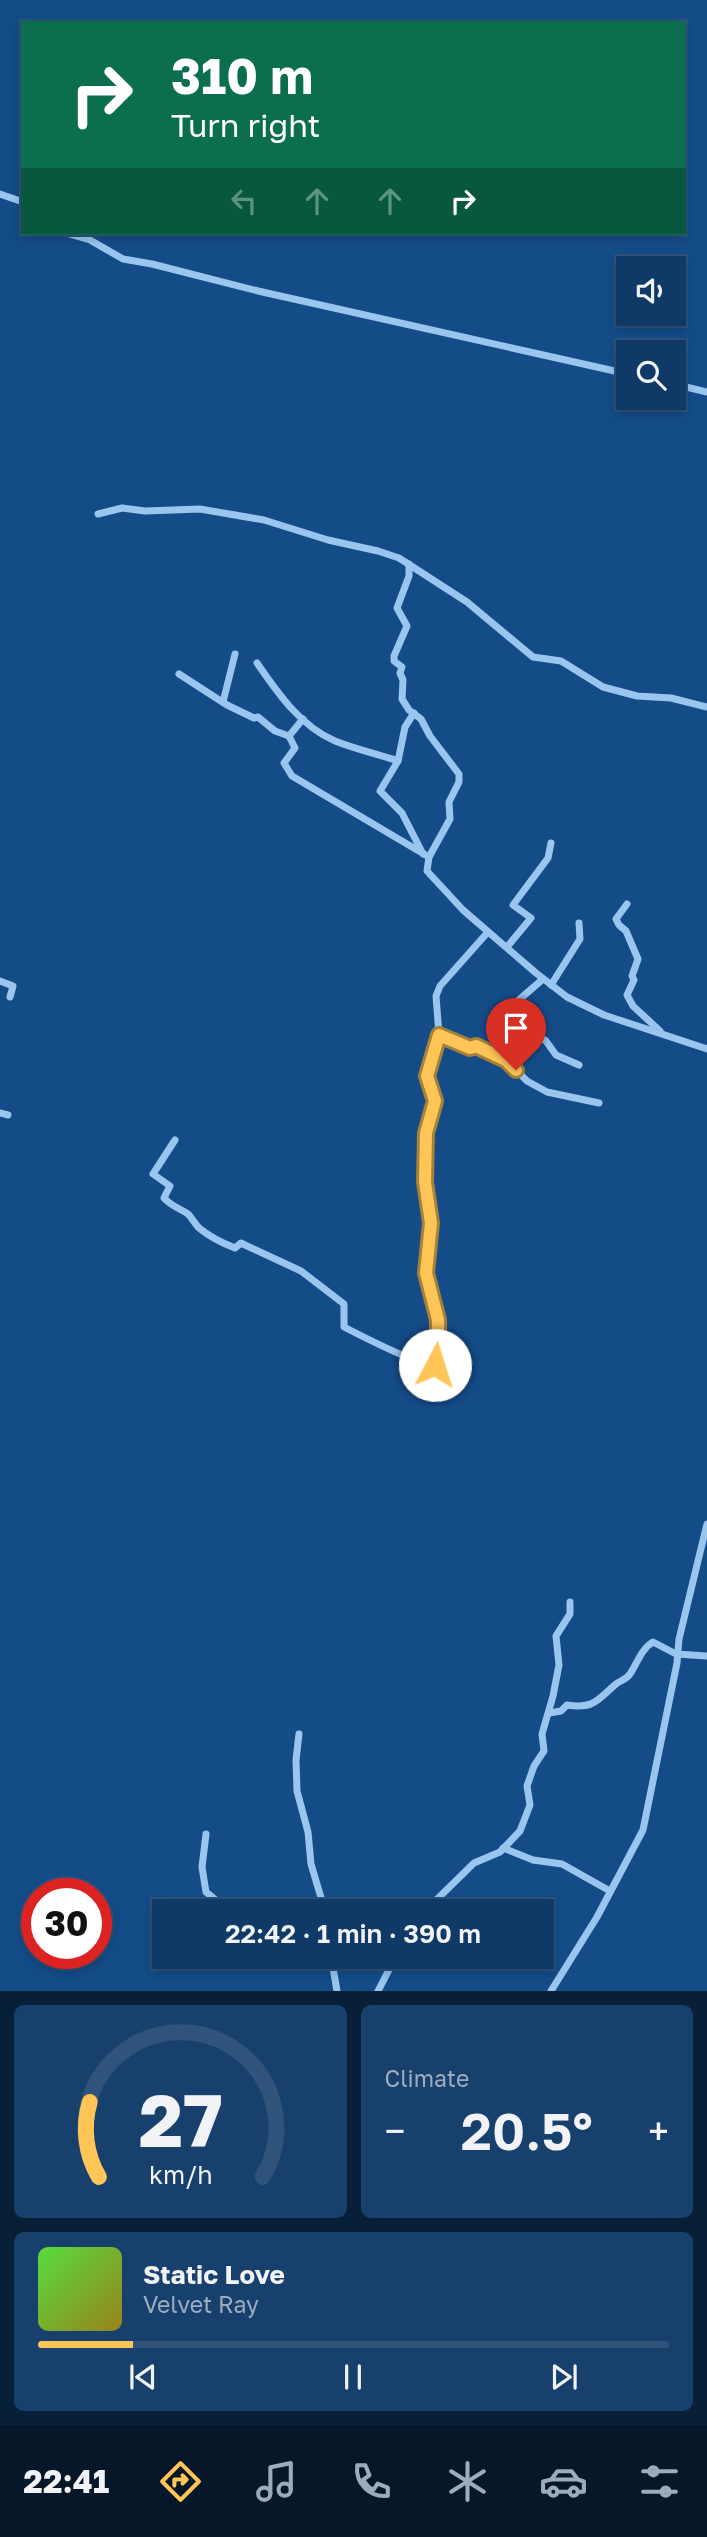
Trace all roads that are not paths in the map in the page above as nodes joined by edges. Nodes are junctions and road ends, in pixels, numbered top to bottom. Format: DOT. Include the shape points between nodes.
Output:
graph roads {
  1 [pos="0,194"];
  2 [pos="21,201"];
  3 [pos="68,235"];
  4 [pos="616,371"];
  5 [pos="686,387"];
  6 [pos="707,392"];
  7 [pos="98,514"];
  8 [pos="409,564"];
  9 [pos="235,654"];
  10 [pos="257,663"];
  11 [pos="179,674"];
  12 [pos="223,702"];
  13 [pos="707,707"];
  14 [pos="414,713"];
  15 [pos="303,719"];
  16 [pos="289,736"];
  17 [pos="398,761"];
  18 [pos="551,843"];
  19 [pos="426,856"];
  20 [pos="627,904"];
  21 [pos="579,923"];
  22 [pos="488,932"];
  23 [pos="507,947"];
  24 [pos="543,979"];
  25 [pos="0,981"];
  26 [pos="551,985"];
  27 [pos="10,997"];
  28 [pos="439,1035"];
  29 [pos="666,1036"];
  30 [pos="707,1049"];
  31 [pos="579,1065"];
  32 [pos="599,1103"];
  33 [pos="175,1140"];
  34 [pos="707,1524"];
  35 [pos="570,1602"];
  36 [pos="676,1654"];
  37 [pos="707,1656"];
  38 [pos="548,1713"];
  39 [pos="299,1734"];
  40 [pos="206,1834"];
  41 [pos="503,1849"];
  42 [pos="610,1891"];
  43 [pos="214,1899"];
  44 [pos="322,1899"];
  45 [pos="437,1899"];
  46 [pos="333,1969"];
  47 [pos="389,1969"];
  48 [pos="337,1991"];
  49 [pos="378,1991"];
  50 [pos="551,1991"];
  1 -- 2 [label="street"];
  3 -- 4 [label="street" via="90,240 123,259"];
  5 -- 6 [label="street"];
  7 -- 8 [label="street" via="122,508 200,509 264,520 379,551"];
  8 -- 13 [label="street" via="467,602 533,657 561,662 603,687"];
  8 -- 14 [label="street" via="397,608 407,626 394,662 402,667 402,699"];
  9 -- 12 [label="street"];
  10 -- 15 [label="street"];
  11 -- 12 [label="street"];
  12 -- 16 [label="street"];
  14 -- 17 [label="street" via="405,727"];
  14 -- 19 [label="street" via="459,774 449,802 450,819"];
  15 -- 16 [label="street"];
  15 -- 17 [label="street" via="332,740"];
  16 -- 19 [label="street" via="295,748 284,763 292,776"];
  17 -- 19 [label="street" via="380,792 402,813"];
  18 -- 23 [label="street" via="548,858 513,905 531,918"];
  19 -- 22 [label="street" via="427,871"];
  20 -- 29 [label="street" via="616,919 638,959 626,995"];
  21 -- 26 [label="street" via="580,939"];
  22 -- 23 [label="street"];
  22 -- 28 [label="street" via="440,986 436,996"];
  23 -- 24 [label="street"];
  24 -- 26 [label="street"];
  24 -- 31 [label="street" via="508,1015 546,1041 556,1055"];
  25 -- 27 [label="street" via="13,986"];
  26 -- 29 [label="street" via="604,1015"];
  28 -- 32 [label="street" via="506,1060 527,1081 547,1092"];
  28 -- 33 [label="street" via="427,1076 435,1101 426,1133 425,1182 431,1223 426,1273 438,1320 432,1367 388,1351 344,1326 344,1304 301,1271 241,1244 235,1248 209,1236 189,1215 166,1201 170,1186 153,1174"];
  29 -- 30 [label="street"];
  34 -- 36 [label="street"];
  35 -- 38 [label="street" via="570,1614 556,1636 559,1665"];
  36 -- 37 [label="street"];
  36 -- 38 [label="street" via="653,1642 628,1677 596,1702"];
  36 -- 42 [label="street" via="643,1830"];
  38 -- 41 [label="street" via="542,1734 544,1751 527,1786 530,1805 520,1830"];
  39 -- 44 [label="street" via="297,1791"];
  40 -- 43 [label="street" via="202,1867 206,1892"];
  41 -- 42 [label="street" via="562,1864"];
  41 -- 45 [label="street" via="474,1863"];
  42 -- 50 [label="street"];
  46 -- 48 [label="street"];
  47 -- 49 [label="street"];
}
